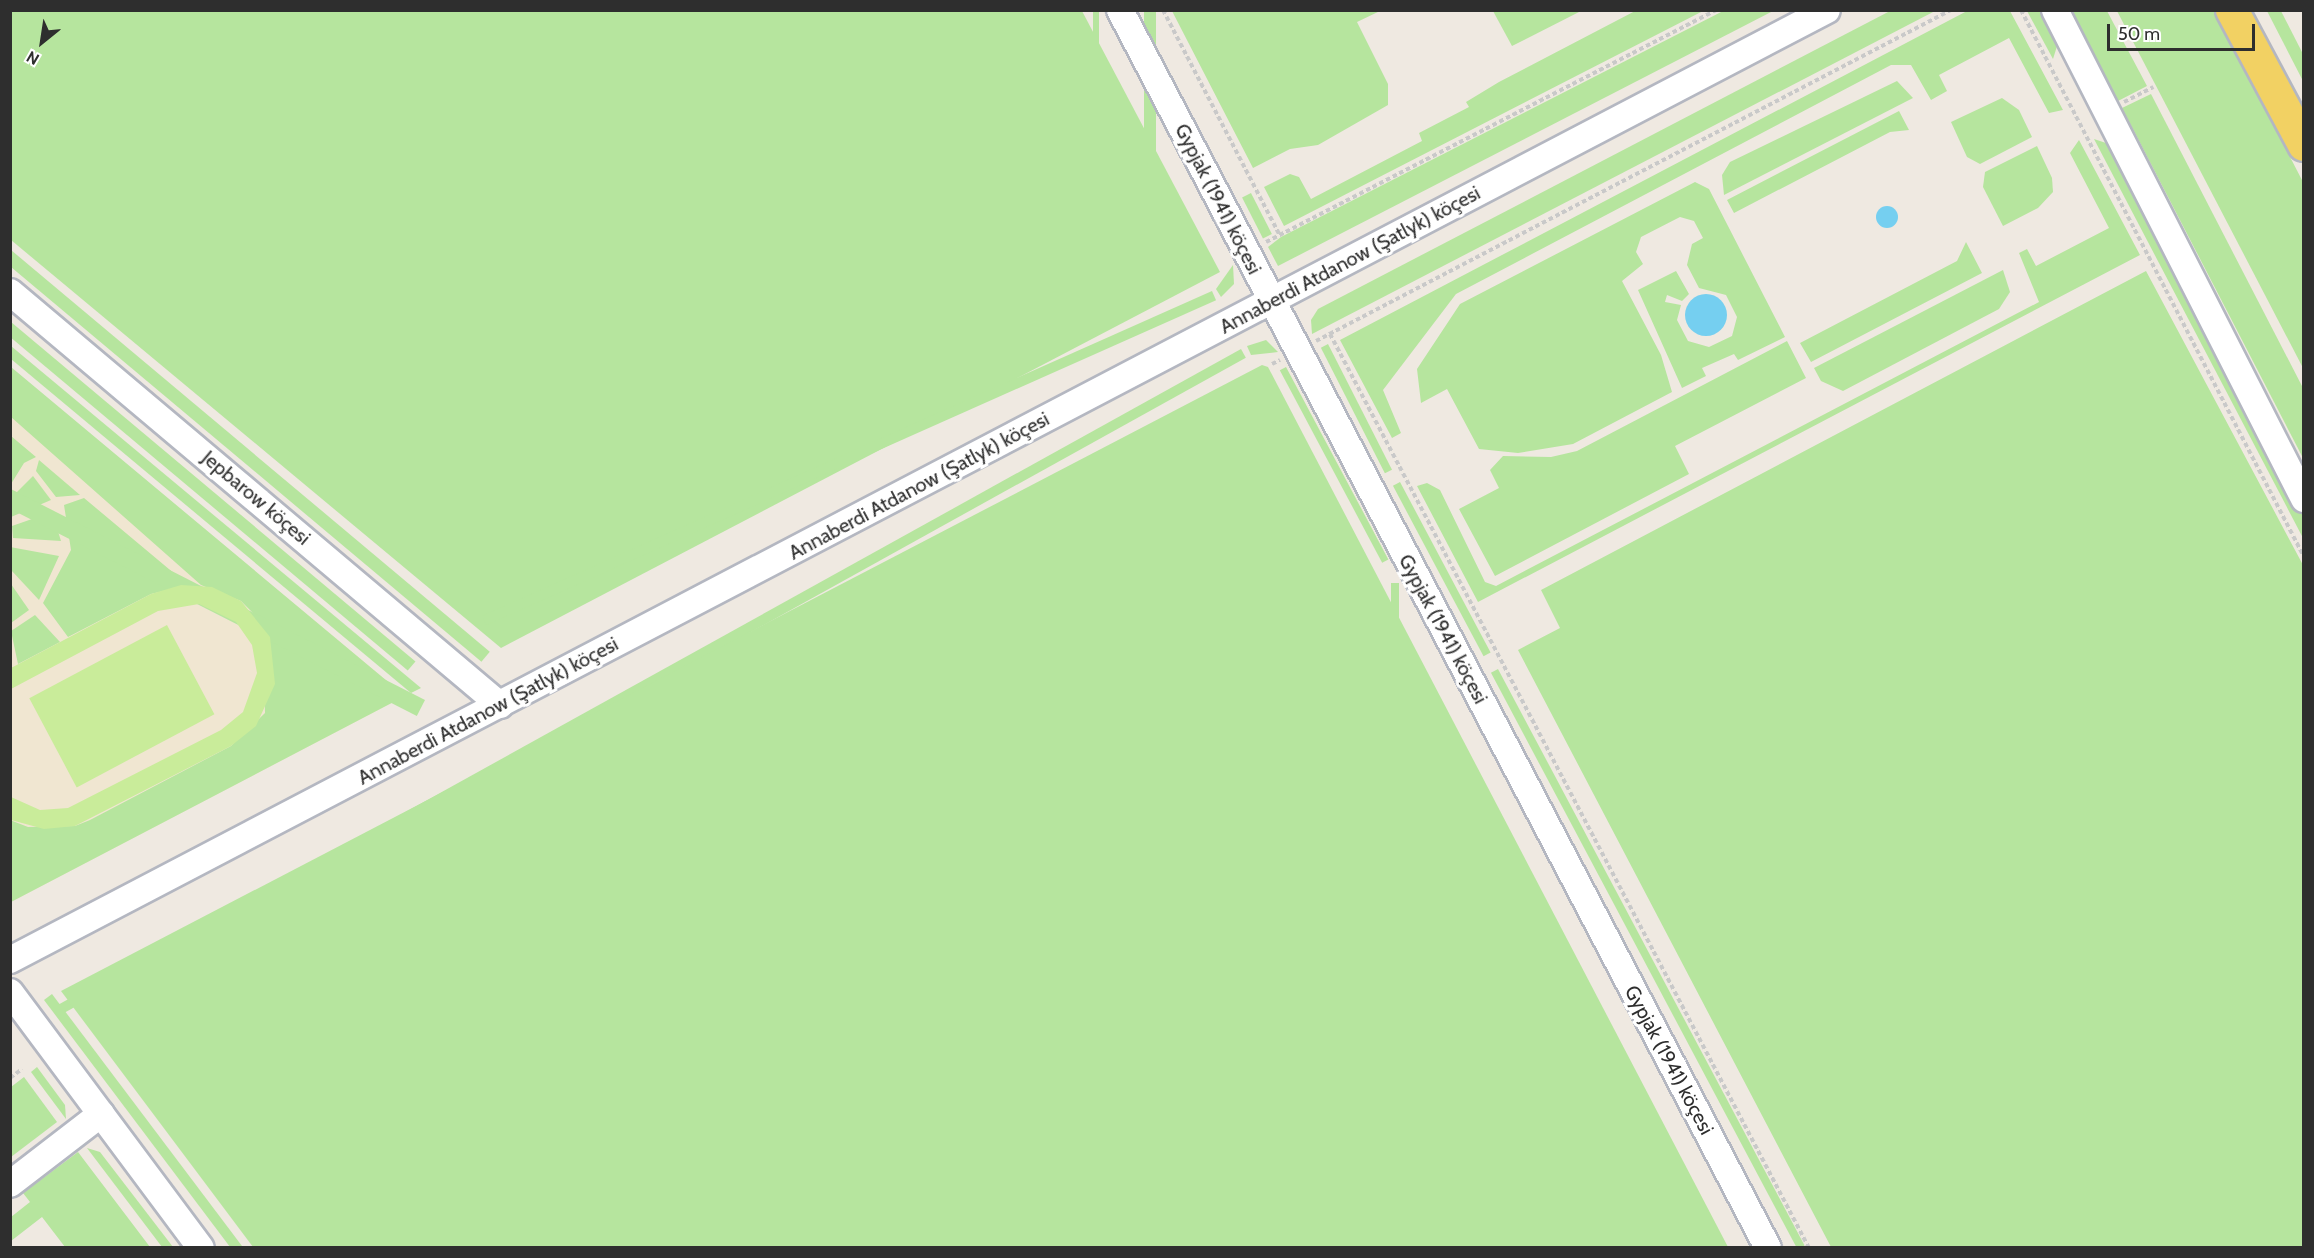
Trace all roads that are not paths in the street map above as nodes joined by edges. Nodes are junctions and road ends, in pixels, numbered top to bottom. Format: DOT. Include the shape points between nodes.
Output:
graph roads {
  1 [pos="1120,10"];
  2 [pos="1827,10"];
  3 [pos="2055,10"];
  4 [pos="2232,10"];
  5 [pos="2304,145"];
  6 [pos="10,292"];
  7 [pos="1271,302"];
  8 [pos="2304,499"];
  9 [pos="500,705"];
  10 [pos="10,960"];
  11 [pos="10,992"];
  12 [pos="101,1114"];
  13 [pos="10,1184"];
  14 [pos="201,1248"];
  15 [pos="1768,1248"];
  1 -- 7 [label="street, Gypjak (1941) köçesi"];
  2 -- 7 [label="street, Annaberdi Atdanow (Şatlyk) köçesi"];
  3 -- 8 [label="street"];
  4 -- 5 [label="main road"];
  6 -- 9 [label="street, Jepbarow köçesi"];
  7 -- 9 [label="street, Annaberdi Atdanow (Şatlyk) köçesi"];
  7 -- 15 [label="street, Gypjak (1941) köçesi"];
  9 -- 10 [label="street, Annaberdi Atdanow (Şatlyk) köçesi"];
  11 -- 12 [label="street"];
  12 -- 13 [label="street"];
  12 -- 14 [label="street"];
}
